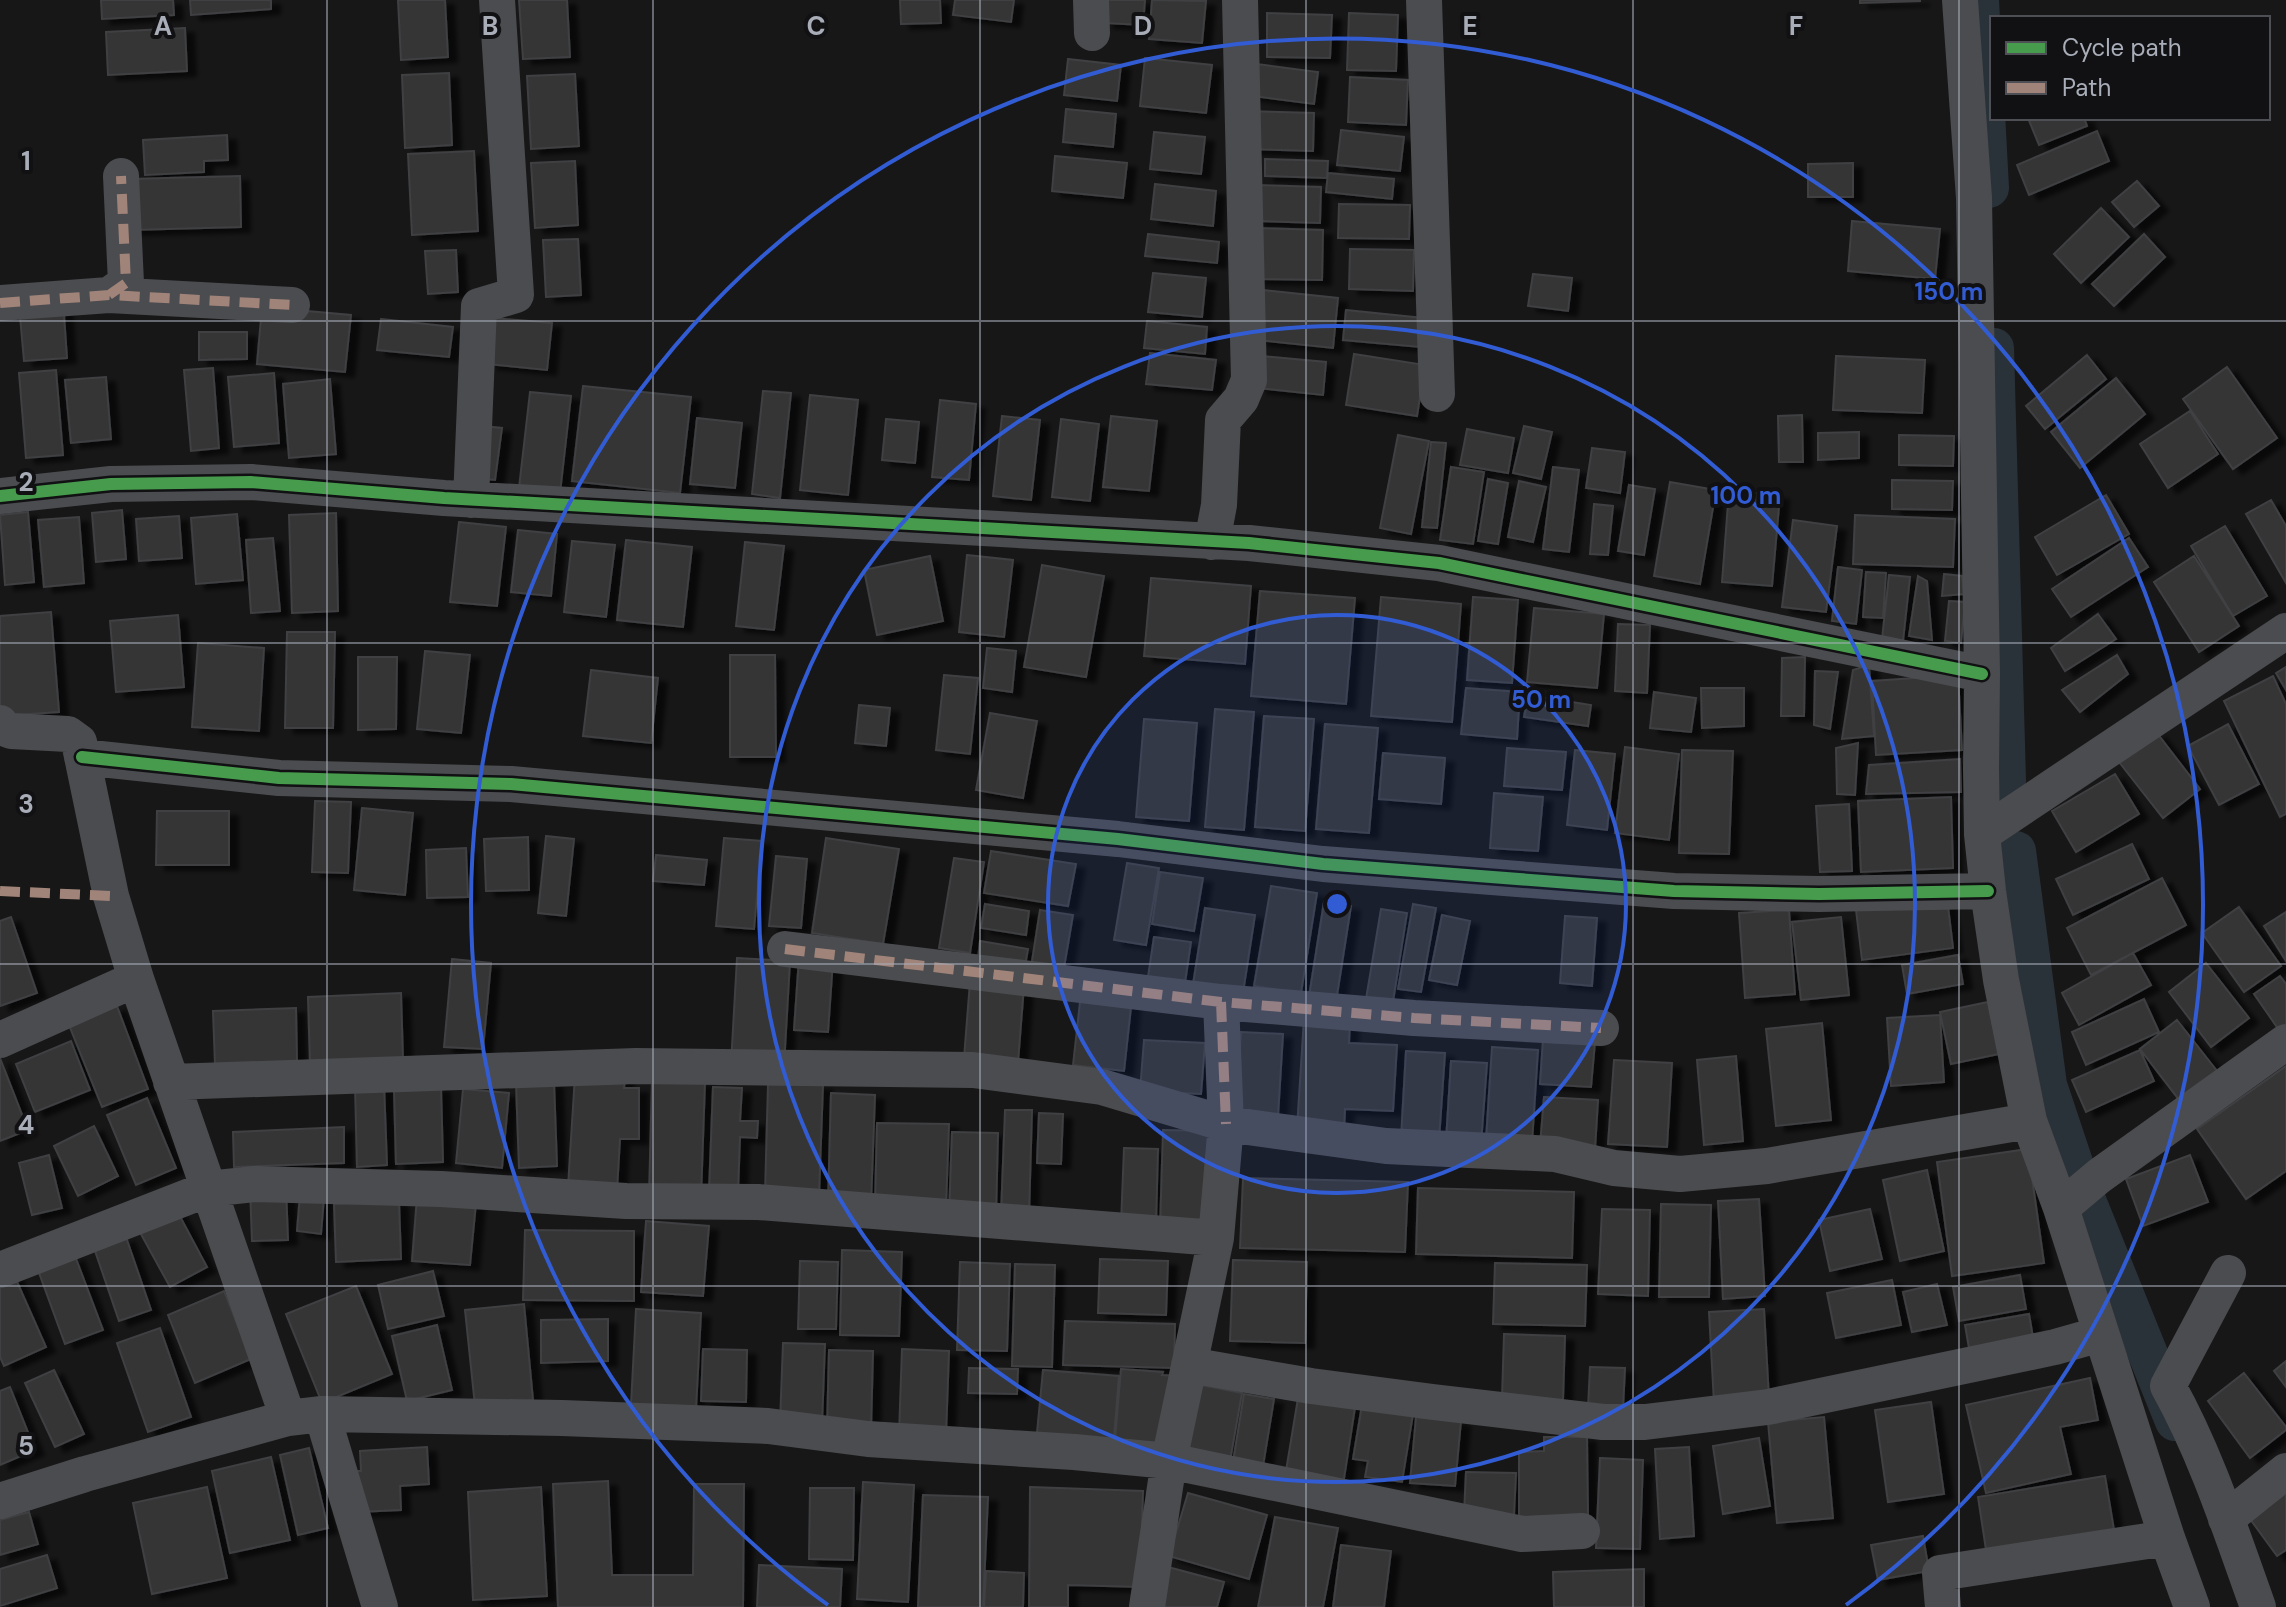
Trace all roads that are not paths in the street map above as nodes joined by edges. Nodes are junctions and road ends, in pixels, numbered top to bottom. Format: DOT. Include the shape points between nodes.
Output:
graph roads {
  1 [pos="497,0"];
  2 [pos="1240,0"];
  3 [pos="1424,0"];
  4 [pos="1960,0"];
  5 [pos="121,176"];
  6 [pos="109,295"];
  7 [pos="0,303"];
  8 [pos="292,305"];
  9 [pos="1437,394"];
  10 [pos="0,496"];
  11 [pos="471,500"];
  12 [pos="1212,542"];
  13 [pos="2286,631"];
  14 [pos="1982,674"];
  15 [pos="0,723"];
  16 [pos="82,757"];
  17 [pos="1982,834"];
  18 [pos="1988,891"];
  19 [pos="785,949"];
  20 [pos="136,979"];
  21 [pos="1221,1002"];
  22 [pos="1601,1028"];
  23 [pos="0,1040"];
  24 [pos="2286,1042"];
  25 [pos="171,1082"];
  26 [pos="2029,1121"];
  27 [pos="1226,1124"];
  28 [pos="208,1189"];
  29 [pos="2061,1208"];
  30 [pos="1216,1238"];
  31 [pos="0,1270"];
  32 [pos="2228,1273"];
  33 [pos="2101,1334"];
  34 [pos="1189,1365"];
  35 [pos="2121,1381"];
  36 [pos="2168,1386"];
  37 [pos="305,1416"];
  38 [pos="1169,1461"];
  39 [pos="2286,1471"];
  40 [pos="0,1501"];
  41 [pos="2226,1519"];
  42 [pos="1582,1531"];
  43 [pos="2167,1538"];
  44 [pos="380,1607"];
  45 [pos="1147,1607"];
  46 [pos="1943,1607"];
  47 [pos="2192,1607"];
  48 [pos="2258,1607"];
  1 -- 11 [label="street" via="516,295 479,306"];
  2 -- 12 [label="street" via="1249,380 1223,420"];
  3 -- 9 [label="street"];
  4 -- 14 [label="street" via="1974,198"];
  5 -- 6 [label="street" via="126,283"];
  6 -- 7 [label="street"];
  6 -- 8 [label="street"];
  10 -- 11 [label="street" via="111,484 224,482"];
  11 -- 12 [label="street"];
  12 -- 14 [label="street" via="1439,563"];
  13 -- 17 [label="street"];
  14 -- 17 [label="street"];
  15 -- 16 [label="street" via="11,731 68,734 79,742"];
  16 -- 18 [label="street" via="279,778 511,784 1088,836 1323,864 1674,891"];
  16 -- 20 [label="street" via="111,896"];
  17 -- 18 [label="street"];
  18 -- 26 [label="street"];
  19 -- 21 [label="street"];
  20 -- 23 [label="street"];
  20 -- 25 [label="street"];
  21 -- 22 [label="street"];
  21 -- 27 [label="street"];
  24 -- 29 [label="street"];
  25 -- 27 [label="street" via="636,1066 973,1070 1102,1087"];
  25 -- 28 [label="street"];
  26 -- 27 [label="street" via="1767,1166 1680,1174 1614,1168 1555,1154 1386,1146"];
  26 -- 29 [label="street"];
  27 -- 30 [label="street"];
  28 -- 30 [label="street" via="285,1184 626,1201 758,1202"];
  28 -- 31 [label="street"];
  28 -- 37 [label="street"];
  29 -- 33 [label="street"];
  30 -- 34 [label="street"];
  32 -- 36 [label="street"];
  33 -- 34 [label="street" via="1768,1407 1645,1422 1433,1402"];
  33 -- 35 [label="street"];
  34 -- 38 [label="street"];
  35 -- 36 [label="street"];
  35 -- 43 [label="street"];
  36 -- 41 [label="street"];
  37 -- 38 [label="street" via="768,1426 868,1439"];
  37 -- 40 [label="street"];
  37 -- 44 [label="street"];
  38 -- 42 [label="street" via="1522,1534"];
  38 -- 45 [label="street"];
  39 -- 41 [label="street"];
  41 -- 48 [label="street"];
  43 -- 46 [label="street" via="1940,1573"];
  43 -- 47 [label="street"];
}
